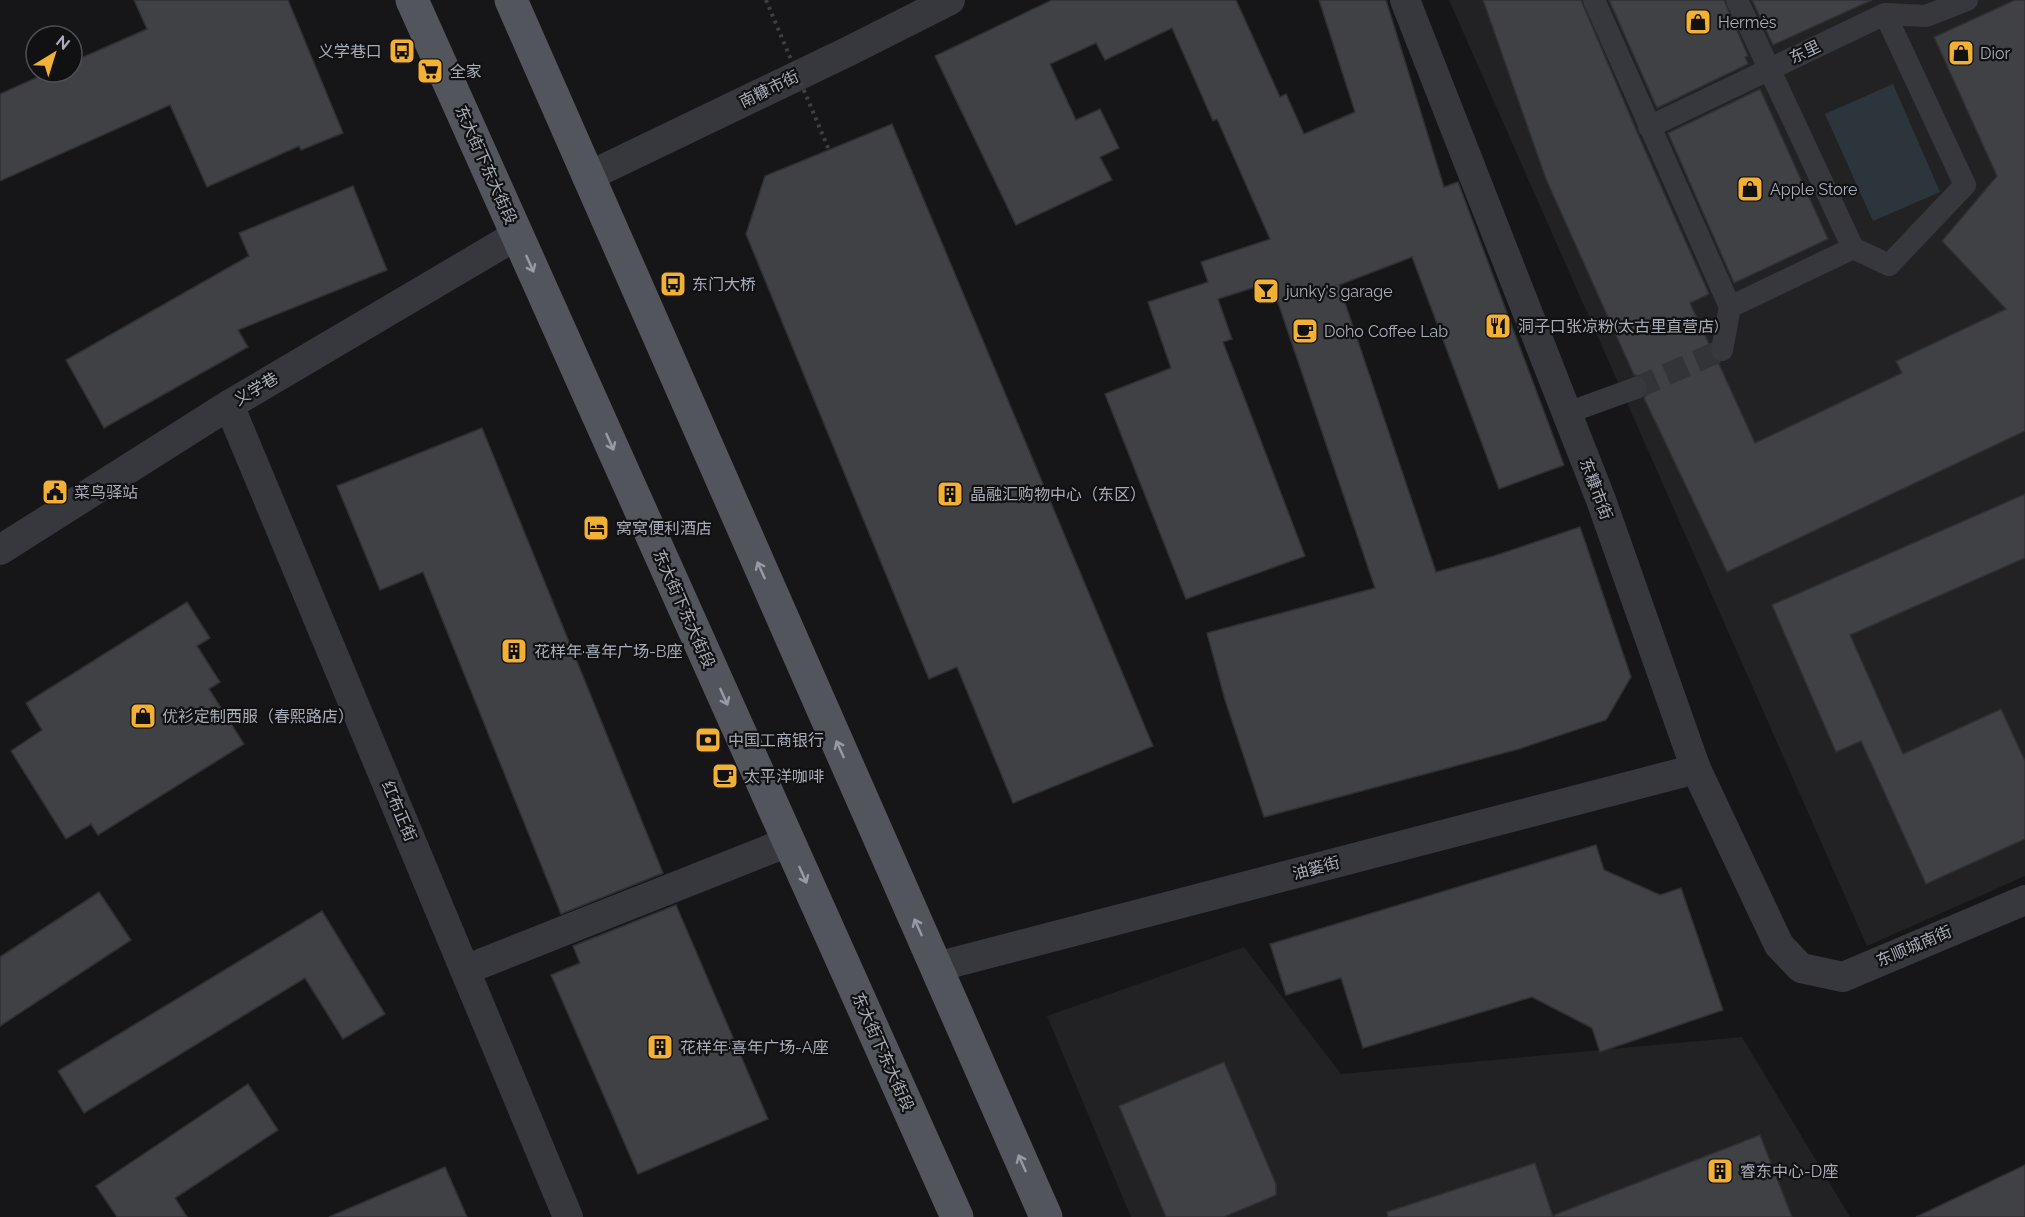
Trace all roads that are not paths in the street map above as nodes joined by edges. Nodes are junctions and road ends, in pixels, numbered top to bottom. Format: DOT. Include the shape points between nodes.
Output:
graph roads {
  1 [pos="412,0"];
  2 [pos="511,0"];
  3 [pos="950,0"];
  4 [pos="1405,0"];
  5 [pos="1594,0"];
  6 [pos="1737,0"];
  7 [pos="1966,0"];
  8 [pos="1922,8"];
  9 [pos="1885,14"];
  10 [pos="1768,70"];
  11 [pos="1649,127"];
  12 [pos="587,177"];
  13 [pos="517,235"];
  14 [pos="1853,248"];
  15 [pos="1730,307"];
  16 [pos="1722,350"];
  17 [pos="1636,388"];
  18 [pos="229,405"];
  19 [pos="1567,412"];
  20 [pos="0,550"];
  21 [pos="1696,769"];
  22 [pos="788,842"];
  23 [pos="2025,900"];
  24 [pos="936,967"];
  25 [pos="1801,968"];
  26 [pos="465,970"];
  27 [pos="568,1217"];
  28 [pos="957,1217"];
  29 [pos="1046,1217"];
  1 -- 13 [label="main road, 东大街下东大街段"];
  2 -- 12 [label="main road"];
  3 -- 12 [label="street, 南糠市街"];
  4 -- 19 [label="street, 东糠市街"];
  5 -- 11 [label="street"];
  6 -- 10 [label="street"];
  7 -- 8 [label="street, 东里"];
  8 -- 9 [label="street, 东里"];
  9 -- 10 [label="street, 东里"];
  9 -- 14 [label="street" via="1965,185 1889,265"];
  10 -- 11 [label="street, 东里"];
  10 -- 14 [label="street"];
  11 -- 15 [label="street"];
  24 -- 12 [label="main road, one-way"];
  13 -- 18 [label="street, 义学巷"];
  13 -- 22 [label="main road, 东大街下东大街段, one-way"];
  14 -- 15 [label="street"];
  15 -- 16 [label="street"];
  17 -- 19 [label="street"];
  18 -- 20 [label="street, 义学巷"];
  18 -- 26 [label="street, 红布正街"];
  19 -- 21 [label="street, 东糠市街"];
  21 -- 24 [label="street, 油篓街"];
  21 -- 25 [label="street, 东糠市街" via="1779,945"];
  22 -- 26 [label="street"];
  22 -- 28 [label="main road, 东大街下东大街段, one-way"];
  23 -- 25 [label="street, 东顺城南街" via="1843,977"];
  29 -- 24 [label="main road, one-way"];
  26 -- 27 [label="street, 红布正街"];
}
